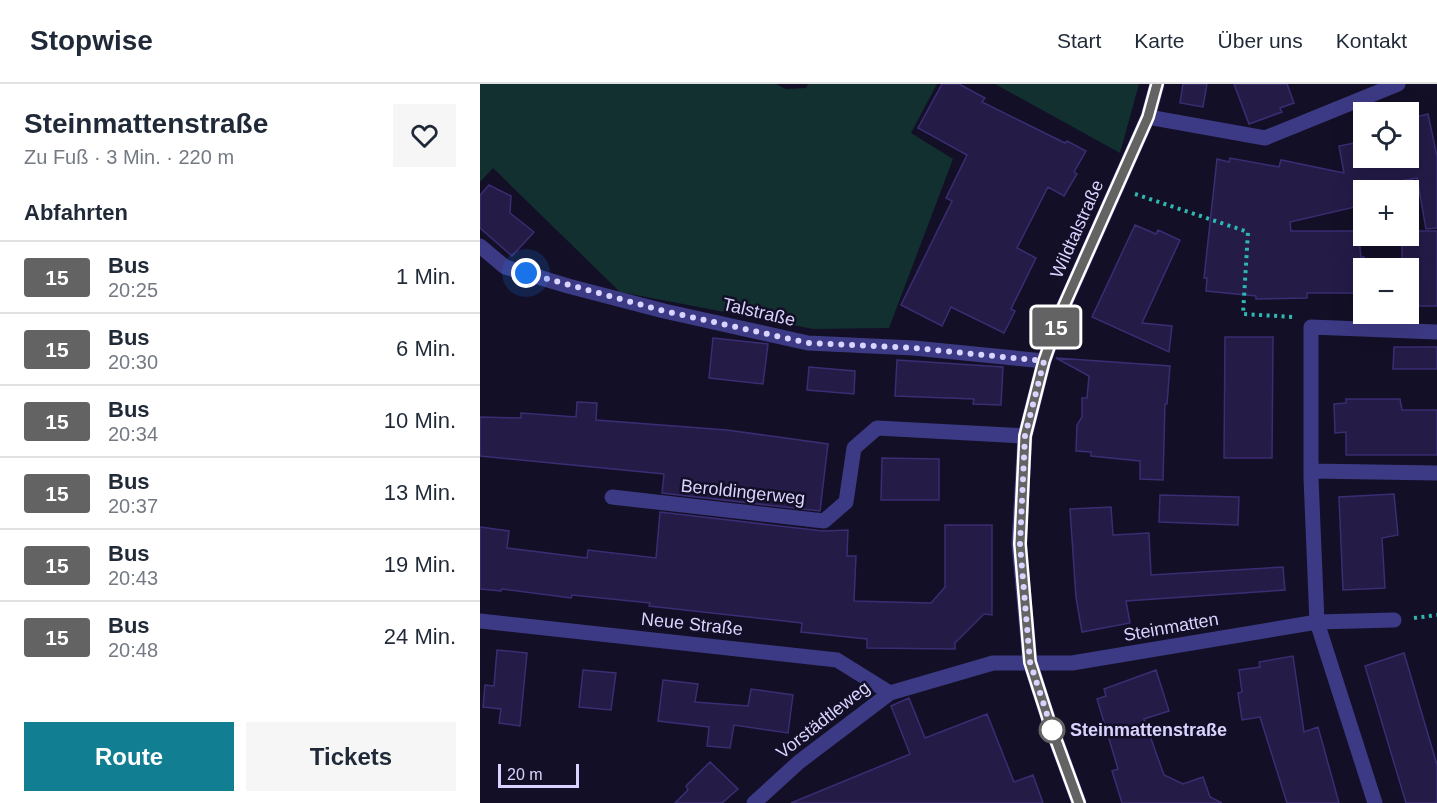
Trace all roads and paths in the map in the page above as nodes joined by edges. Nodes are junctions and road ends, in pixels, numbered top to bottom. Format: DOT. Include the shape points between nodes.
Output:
graph roads {
  1 [pos="1157,84"];
  2 [pos="1398,84"];
  3 [pos="1148,117"];
  4 [pos="1117,188"];
  5 [pos="480,246"];
  6 [pos="1311,327"];
  7 [pos="1437,332"];
  8 [pos="1044,361"];
  9 [pos="1026,431"];
  10 [pos="1437,473"];
  11 [pos="1311,475"];
  12 [pos="612,497"];
  13 [pos="1394,620"];
  14 [pos="480,621"];
  15 [pos="1317,622"];
  16 [pos="1030,662"];
  17 [pos="890,693"];
  18 [pos="754,803"];
  19 [pos="1078,803"];
  20 [pos="1376,803"];
  1 -- 3 [label="street, Wildtalstraße"];
  2 -- 3 [label="street" via="1265,138"];
  3 -- 4 [label="street, Wildtalstraße"];
  4 -- 6 [label="path" via="1248,232 1243,314 1312,318"];
  4 -- 8 [label="street, Wildtalstraße" via="1062,310"];
  5 -- 8 [label="street, Talstraße" via="505,267 568,286 808,343 914,348"];
  6 -- 7 [label="street"];
  6 -- 11 [label="street"];
  8 -- 9 [label="street, Wildtalstraße"];
  9 -- 12 [label="street, Beroldingerweg" via="877,428 854,448 846,502 824,520"];
  9 -- 16 [label="street" via="1020,544"];
  10 -- 11 [label="street"];
  11 -- 15 [label="street"];
  13 -- 15 [label="street, Steinmatten"];
  14 -- 17 [label="street, Neue Straße" via="837,660"];
  15 -- 16 [label="street, Steinmatten" via="1072,663"];
  15 -- 20 [label="street"];
  16 -- 17 [label="street, Vorstädtleweg" via="993,663"];
  16 -- 19 [label="street"];
  17 -- 18 [label="street, Vorstädtleweg" via="799,762"];
}
